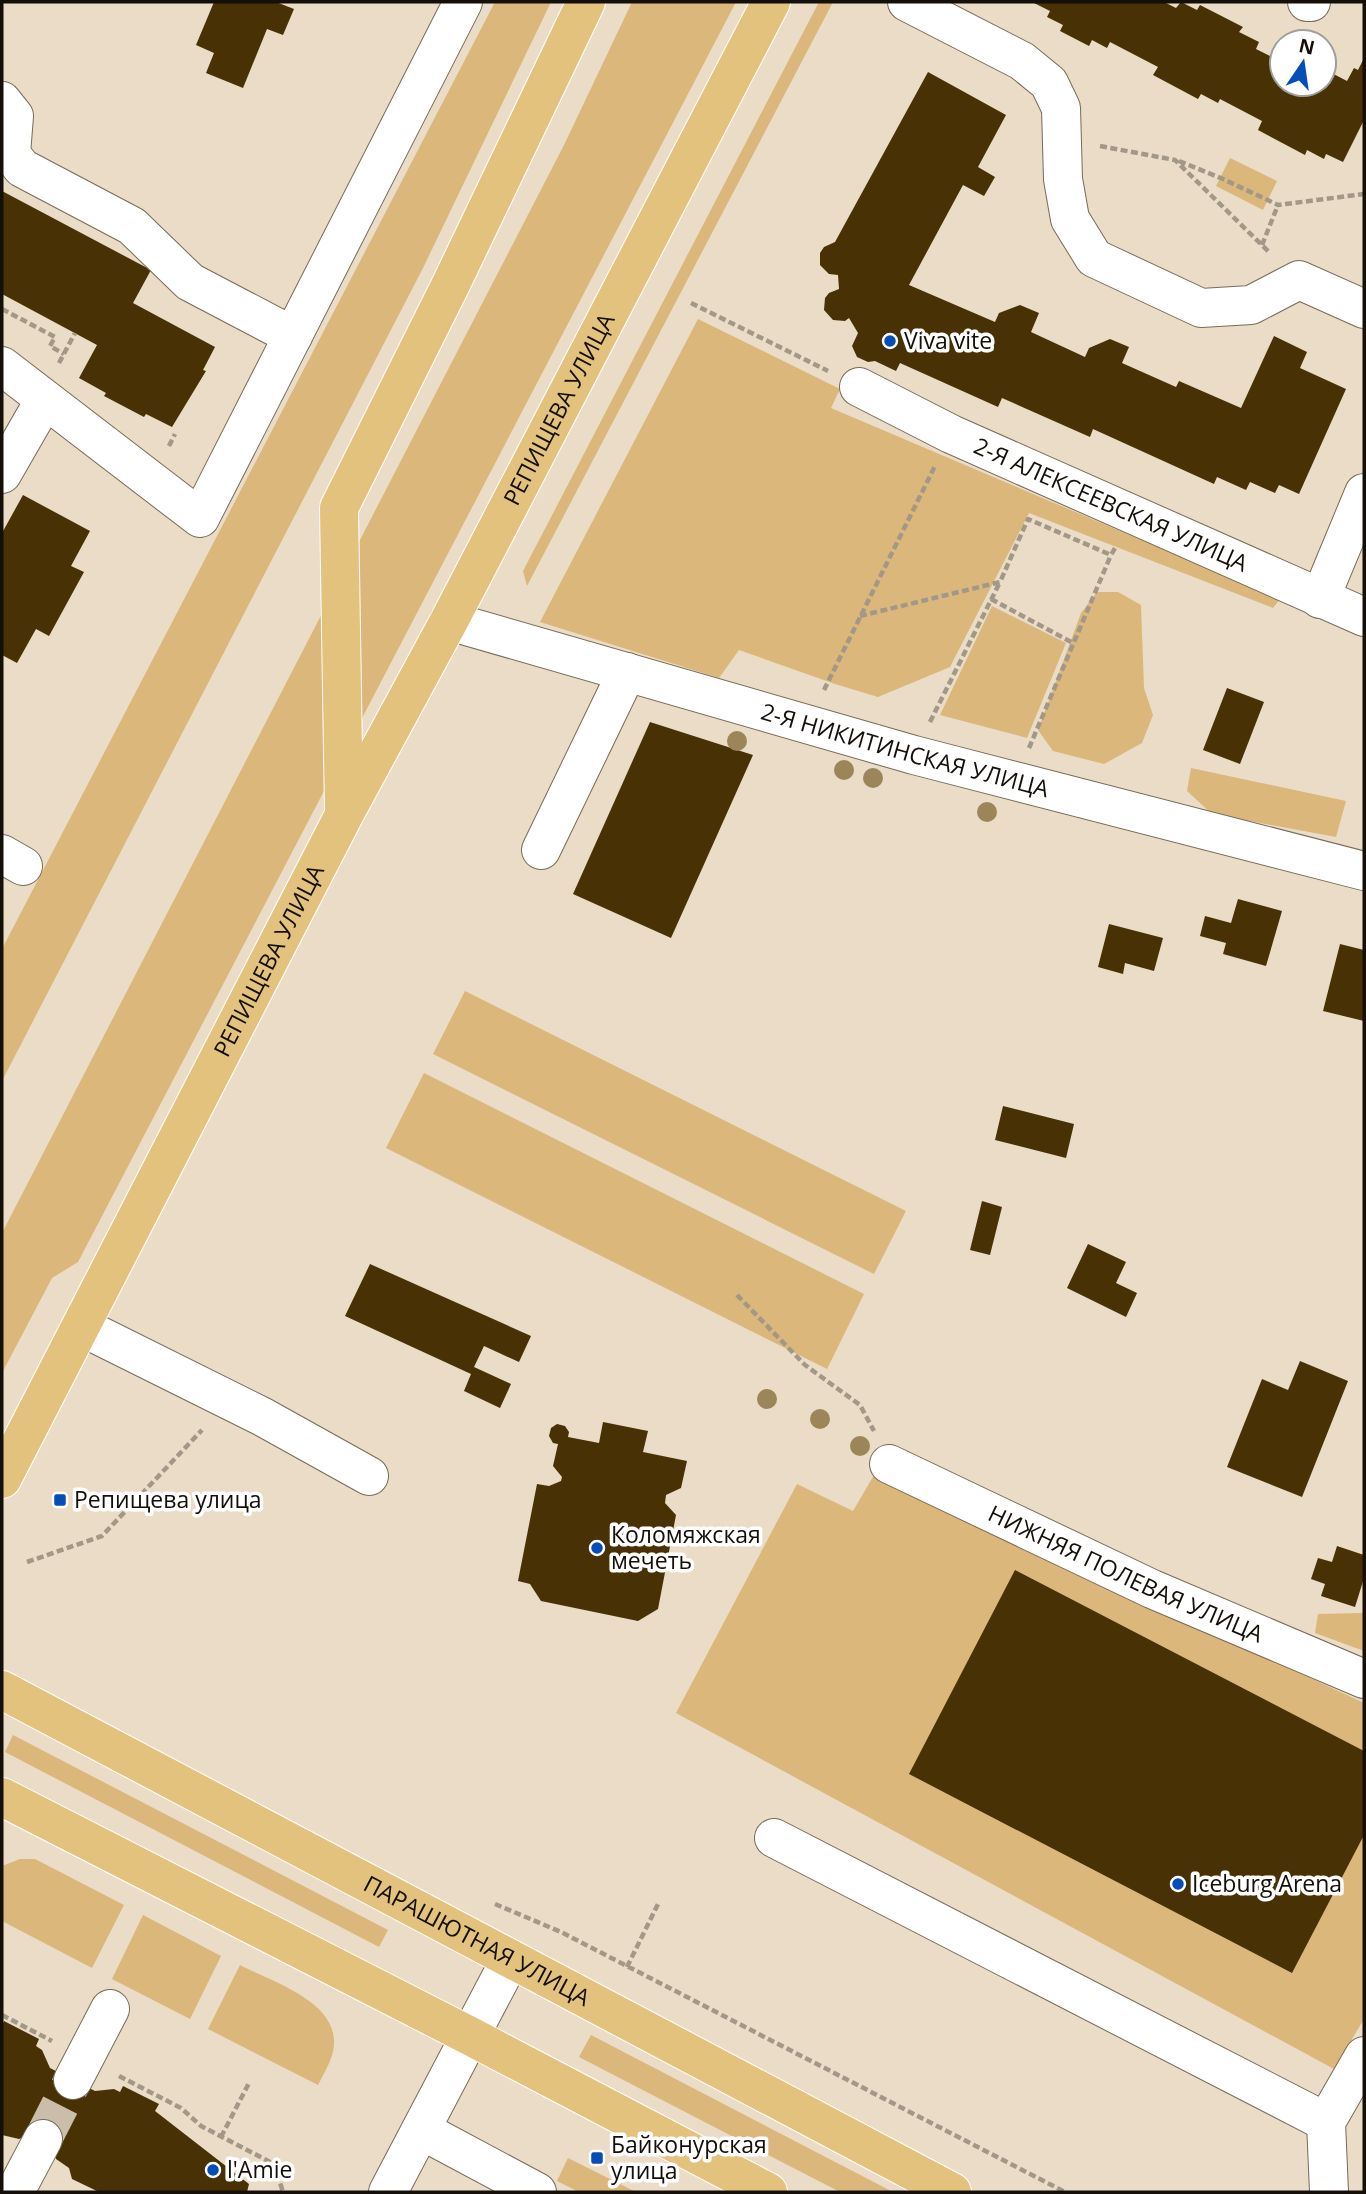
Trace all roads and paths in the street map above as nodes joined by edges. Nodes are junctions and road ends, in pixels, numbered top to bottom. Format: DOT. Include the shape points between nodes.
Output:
graph roads {
  1 [pos="463,2"];
  2 [pos="586,2"];
  3 [pos="771,2"];
  4 [pos="907,2"];
  5 [pos="2,101"];
  6 [pos="1061,139"];
  7 [pos="1175,160"];
  8 [pos="1364,194"];
  9 [pos="1278,205"];
  10 [pos="1262,245"];
  11 [pos="1299,281"];
  12 [pos="691,303"];
  13 [pos="2,309"];
  14 [pos="1364,309"];
  15 [pos="75,333"];
  16 [pos="293,336"];
  17 [pos="2,366"];
  18 [pos="859,387"];
  19 [pos="44,401"];
  20 [pos="951,434"];
  21 [pos="2,474"];
  22 [pos="1364,493"];
  23 [pos="1133,514"];
  24 [pos="1111,555"];
  25 [pos="1000,582"];
  26 [pos="991,599"];
  27 [pos="1320,599"];
  28 [pos="860,616"];
  29 [pos="1364,618"];
  30 [pos="449,621"];
  31 [pos="1073,643"];
  32 [pos="628,673"];
  33 [pos="807,724"];
  34 [pos="914,755"];
  35 [pos="1015,782"];
  36 [pos="344,815"];
  37 [pos="541,850"];
  38 [pos="1364,871"];
  39 [pos="737,1295"];
  40 [pos="82,1327"];
  41 [pos="227,1400"];
  42 [pos="889,1464"];
  43 [pos="369,1476"];
  44 [pos="2,1479"];
  45 [pos="27,1562"];
  46 [pos="1364,1679"];
  47 [pos="2,1690"];
  48 [pos="2,1797"];
  49 [pos="774,1838"];
  50 [pos="490,1902"];
  51 [pos="659,1902"];
  52 [pos="510,1960"];
  53 [pos="627,1967"];
  54 [pos="110,2009"];
  55 [pos="2,2015"];
  56 [pos="470,2036"];
  57 [pos="1364,2056"];
  58 [pos="79,2069"];
  59 [pos="250,2081"];
  60 [pos="1326,2122"];
  61 [pos="421,2130"];
  62 [pos="221,2137"];
  63 [pos="43,2139"];
  64 [pos="15,2192"];
  65 [pos="283,2192"];
  66 [pos="388,2192"];
  67 [pos="537,2192"];
  68 [pos="768,2192"];
  69 [pos="952,2192"];
  70 [pos="1065,2192"];
  71 [pos="1329,2192"];
  1 -- 16 [label="street"];
  2 -- 36 [label="main road, РЕПИЩЕВА УЛИЦА" via="339,508"];
  3 -- 30 [label="main road, РЕПИЩЕВА УЛИЦА"];
  4 -- 6 [label="street" via="1022,61 1049,83 1060,108"];
  5 -- 16 [label="street" via="14,116 11,154 22,168 132,226 190,282"];
  6 -- 7 [label="path"];
  6 -- 11 [label="street" via="1070,219 1094,258 1201,307 1251,305"];
  7 -- 9 [label="path"];
  7 -- 10 [label="path"];
  8 -- 9 [label="path"];
  9 -- 10 [label="path"];
  10 -- 11 [label="path"];
  11 -- 14 [label="street"];
  12 -- 18 [label="path"];
  13 -- 15 [label="path" via="55,337 50,346 66,351"];
  16 -- 19 [label="street" via="200,518"];
  17 -- 19 [label="street"];
  18 -- 20 [label="street, 2-Я АЛЕКСЕЕВСКАЯ УЛИЦА"];
  19 -- 21 [label="street"];
  20 -- 23 [label="street, 2-Я АЛЕКСЕЕВСКАЯ УЛИЦА"];
  20 -- 28 [label="path"];
  22 -- 27 [label="street"];
  23 -- 24 [label="path"];
  23 -- 27 [label="street, 2-Я АЛЕКСЕЕВСКАЯ УЛИЦА"];
  24 -- 25 [label="path" via="1028,519"];
  24 -- 31 [label="path"];
  25 -- 26 [label="path"];
  25 -- 28 [label="path"];
  26 -- 31 [label="path"];
  26 -- 34 [label="path"];
  27 -- 29 [label="street, 2-Я АЛЕКСЕЕВСКАЯ УЛИЦА"];
  28 -- 33 [label="path"];
  30 -- 32 [label="street, 2-Я НИКИТИНСКАЯ УЛИЦА"];
  30 -- 36 [label="main road, РЕПИЩЕВА УЛИЦА"];
  31 -- 35 [label="path"];
  32 -- 33 [label="street, 2-Я НИКИТИНСКАЯ УЛИЦА"];
  32 -- 37 [label="street"];
  33 -- 34 [label="street, 2-Я НИКИТИНСКАЯ УЛИЦА"];
  34 -- 35 [label="street, 2-Я НИКИТИНСКАЯ УЛИЦА"];
  35 -- 38 [label="street, 2-Я НИКИТИНСКАЯ УЛИЦА"];
  36 -- 40 [label="main road, РЕПИЩЕВА УЛИЦА"];
  39 -- 42 [label="path" via="805,1365 860,1405"];
  40 -- 41 [label="street"];
  40 -- 44 [label="main road, РЕПИЩЕВА УЛИЦА"];
  41 -- 43 [label="street"];
  41 -- 45 [label="path" via="102,1536"];
  42 -- 46 [label="street, НИЖНЯЯ ПОЛЕВАЯ УЛИЦА" via="1152,1589"];
  47 -- 52 [label="main road, ПАРАШЮТНАЯ УЛИЦА"];
  48 -- 56 [label="main road"];
  49 -- 60 [label="street"];
  50 -- 53 [label="path"];
  51 -- 53 [label="path"];
  52 -- 56 [label="street"];
  52 -- 69 [label="main road, ПАРАШЮТНАЯ УЛИЦА"];
  53 -- 70 [label="path"];
  54 -- 58 [label="street"];
  55 -- 58 [label="path"];
  56 -- 61 [label="street"];
  56 -- 68 [label="main road"];
  57 -- 60 [label="street"];
  58 -- 62 [label="path" via="181,2108"];
  59 -- 62 [label="path"];
  60 -- 71 [label="street"];
  61 -- 66 [label="street"];
  61 -- 67 [label="street"];
  62 -- 65 [label="path" via="274,2164"];
  63 -- 64 [label="street"];
}
